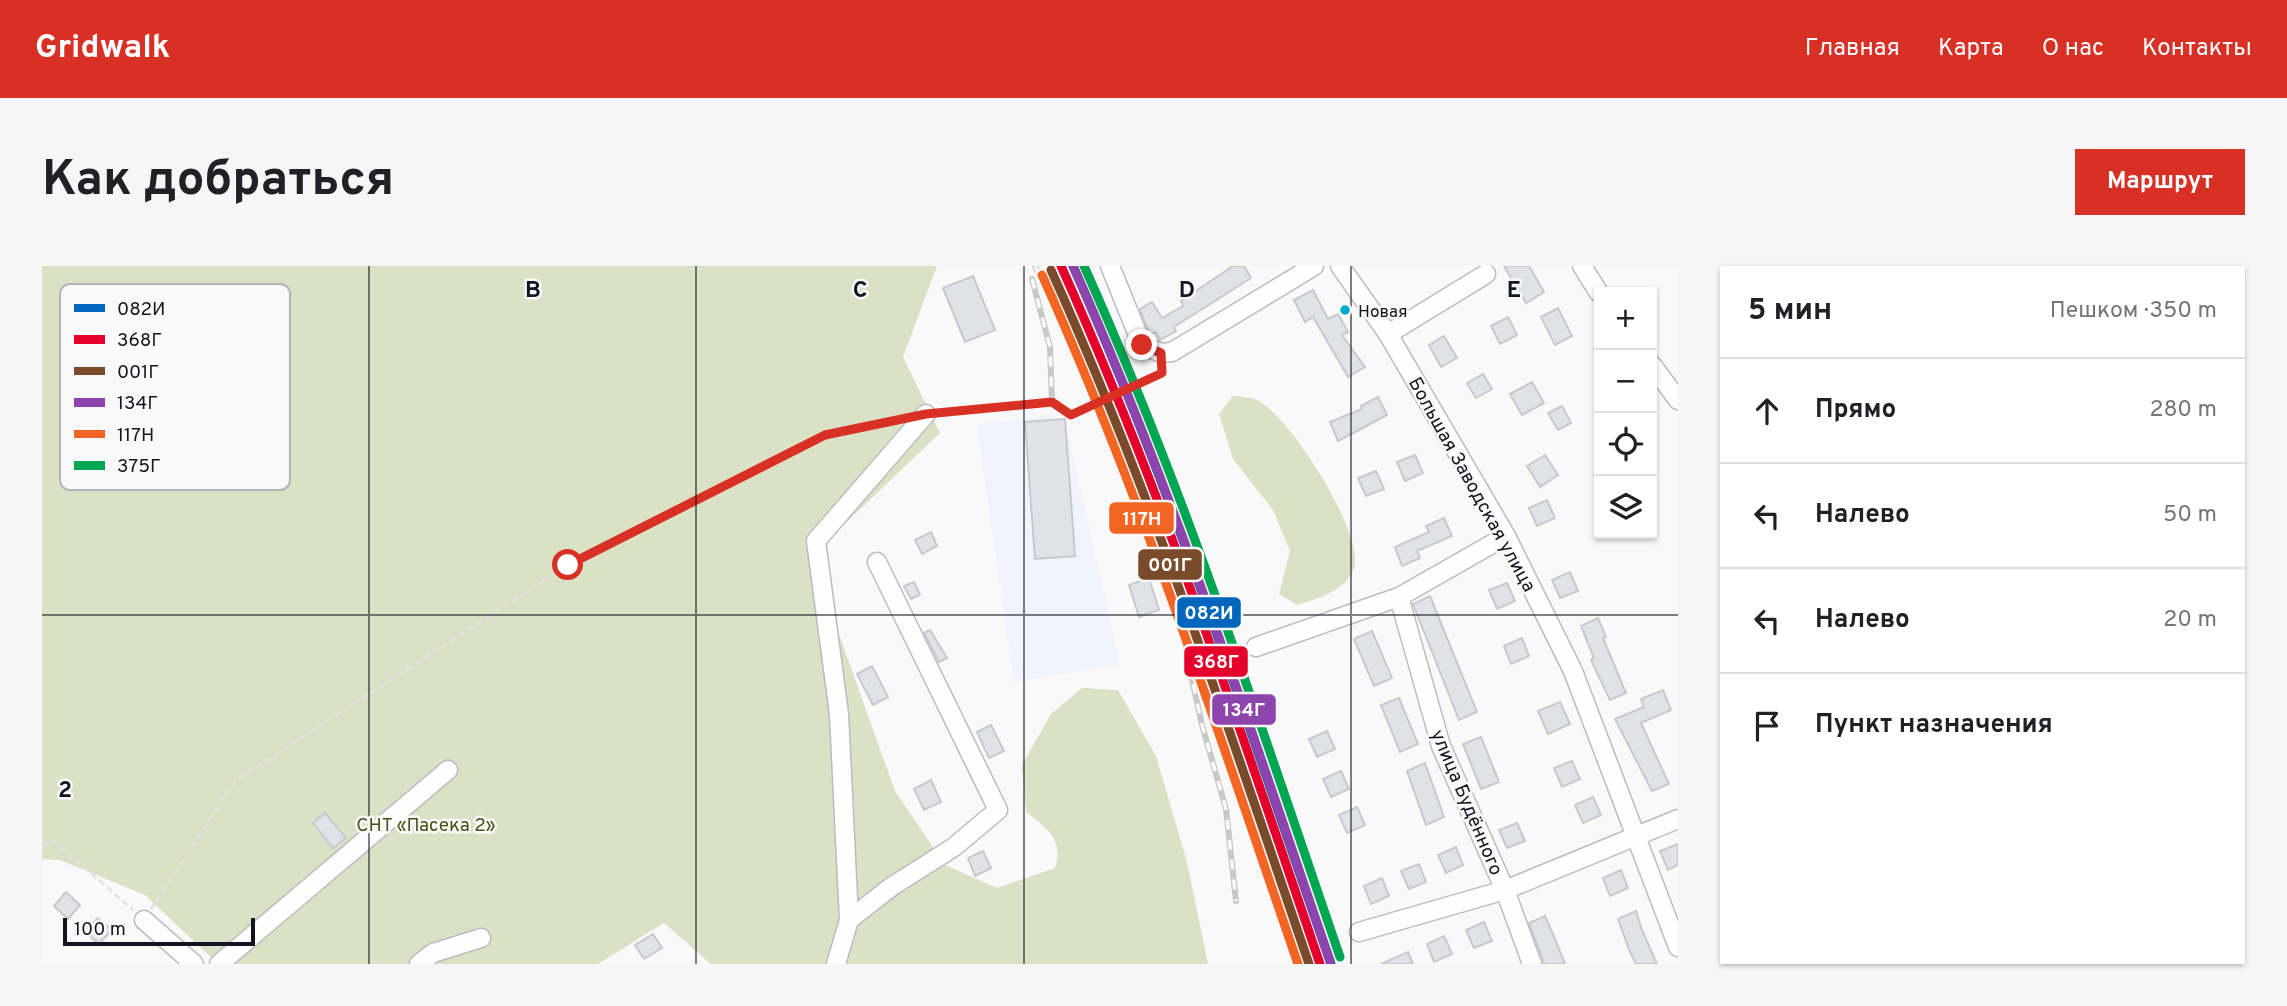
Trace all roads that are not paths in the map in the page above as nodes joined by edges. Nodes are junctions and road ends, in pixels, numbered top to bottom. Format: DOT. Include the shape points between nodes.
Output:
graph roads {
  1 [pos="1110,266"];
  2 [pos="1314,266"];
  3 [pos="1340,266"];
  4 [pos="1582,266"];
  5 [pos="1486,274"];
  6 [pos="1595,287"];
  7 [pos="1388,334"];
  8 [pos="1657,372"];
  9 [pos="1678,400"];
  10 [pos="926,414"];
  11 [pos="1506,536"];
  12 [pos="877,562"];
  13 [pos="1399,597"];
  14 [pos="1256,648"];
  15 [pos="448,770"];
  16 [pos="1678,819"];
  17 [pos="1636,837"];
  18 [pos="1504,890"];
  19 [pos="144,920"];
  20 [pos="849,920"];
  21 [pos="1359,932"];
  22 [pos="481,938"];
  23 [pos="1678,947"];
  24 [pos="194,964"];
  25 [pos="219,964"];
  26 [pos="419,964"];
  27 [pos="836,964"];
  28 [pos="1532,964"];
  1 -- 2 [label="street" via="1142,345 1161,353 1172,352"];
  3 -- 7 [label="street, Большая Заводская улица"];
  4 -- 6 [label="street"];
  5 -- 7 [label="street"];
  7 -- 11 [label="street, Большая Заводская улица"];
  8 -- 9 [label="street"];
  10 -- 20 [label="street" via="816,541 839,714"];
  11 -- 13 [label="street"];
  11 -- 17 [label="street, Большая Заводская улица" via="1573,671"];
  12 -- 20 [label="street" via="998,810 954,847"];
  13 -- 14 [label="street"];
  13 -- 18 [label="street, улица Будённого" via="1441,746"];
  15 -- 25 [label="street"];
  16 -- 17 [label="street"];
  17 -- 18 [label="street"];
  17 -- 23 [label="street, Большая Заводская улица"];
  18 -- 21 [label="street"];
  18 -- 28 [label="street, улица Будённого"];
  19 -- 24 [label="street"];
  20 -- 27 [label="street"];
  22 -- 26 [label="street" via="433,953"];
}
